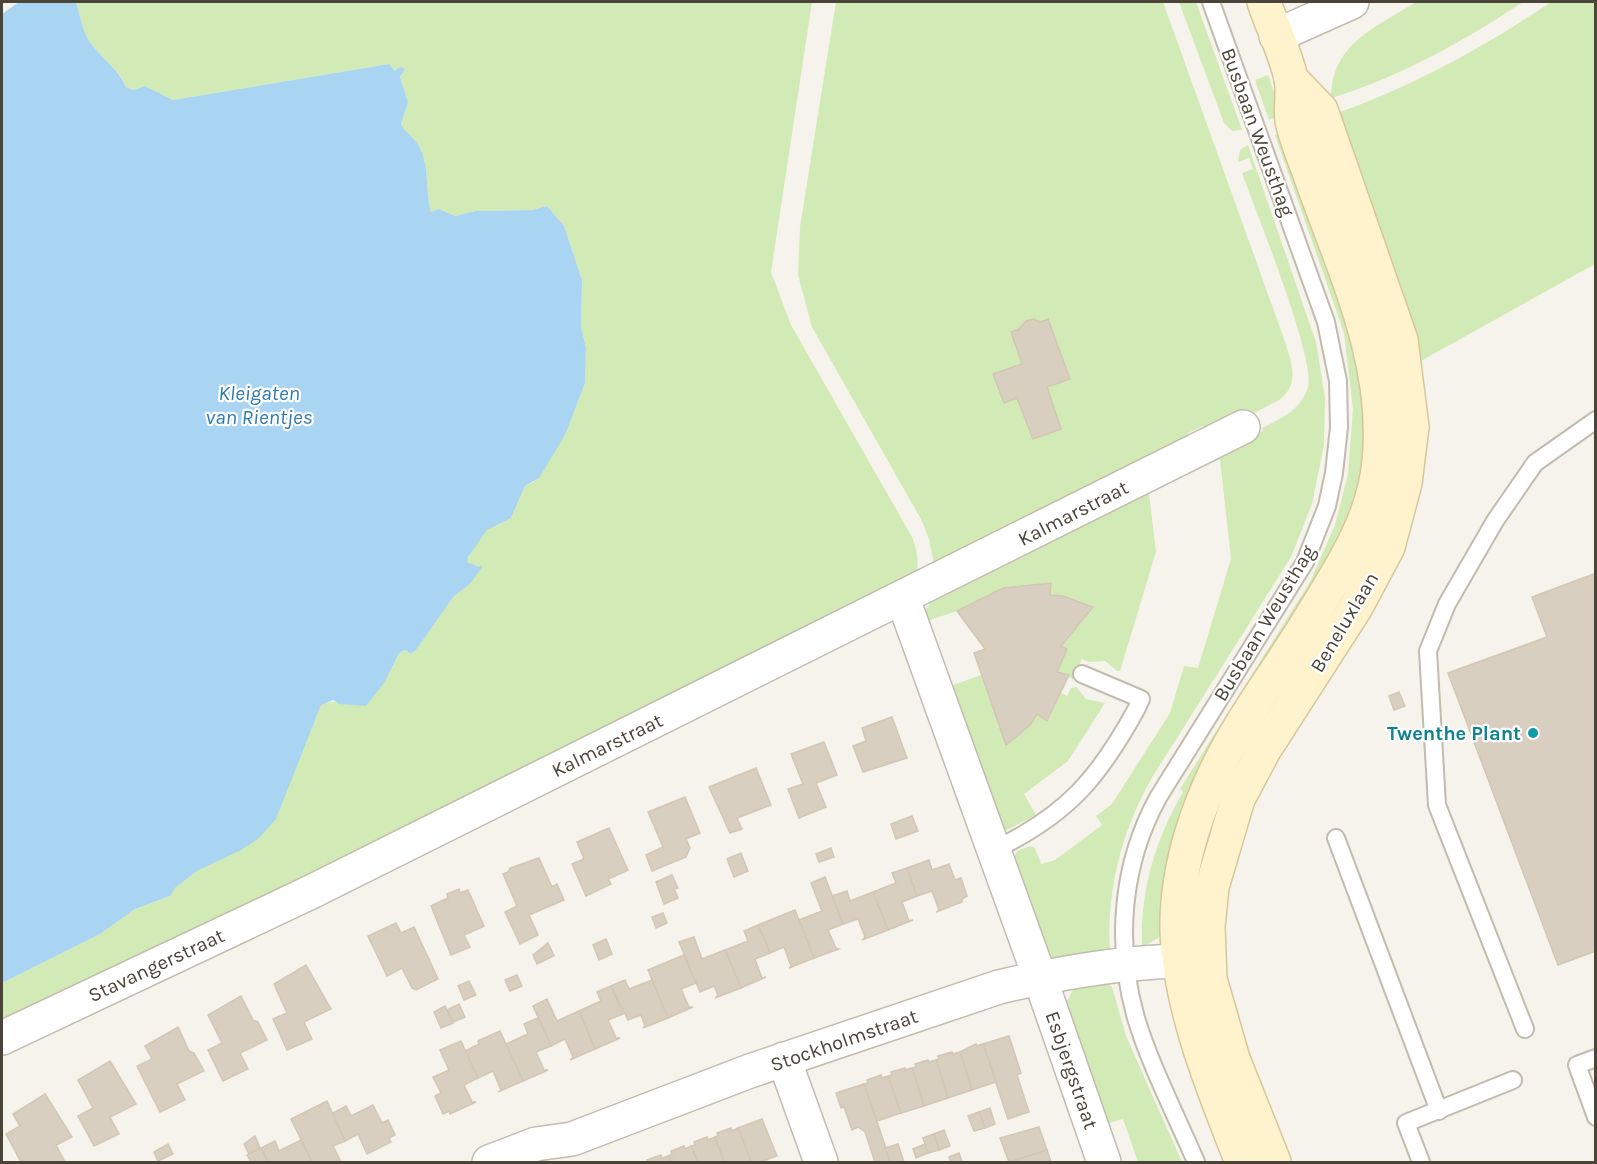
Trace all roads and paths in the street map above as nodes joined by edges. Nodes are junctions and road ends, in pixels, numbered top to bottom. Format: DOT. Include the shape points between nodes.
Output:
graph roads {
  1 [pos="1211,2"];
  2 [pos="1264,2"];
  3 [pos="1352,2"];
  4 [pos="1276,36"];
  5 [pos="1596,420"];
  6 [pos="1243,427"];
  7 [pos="903,599"];
  8 [pos="1082,674"];
  9 [pos="1336,838"];
  10 [pos="994,850"];
  11 [pos="311,892"];
  12 [pos="1195,960"];
  13 [pos="1126,964"];
  14 [pos="1040,978"];
  15 [pos="1525,1029"];
  16 [pos="2,1038"];
  17 [pos="1596,1058"];
  18 [pos="784,1059"];
  19 [pos="1513,1080"];
  20 [pos="1439,1111"];
  21 [pos="1596,1116"];
  22 [pos="489,1162"];
  23 [pos="821,1162"];
  24 [pos="1104,1162"];
  25 [pos="1196,1162"];
  26 [pos="1242,1162"];
  27 [pos="1274,1162"];
  28 [pos="1421,1162"];
  1 -- 13 [label="lane, Busbaan Weusthag" via="1328,330 1338,381 1338,443 1327,506 1305,562 1166,783 1146,823 1127,889 1123,933"];
  2 -- 4 [label="street, Beneluxlaan"];
  3 -- 4 [label="street"];
  4 -- 12 [label="street, Beneluxlaan" via="1291,79 1321,110 1401,340 1412,427 1405,483 1388,547 1356,608 1264,750 1238,799 1212,887 1208,927"];
  5 -- 15 [label="lane" via="1535,463 1495,521 1447,604 1428,651 1437,805"];
  6 -- 7 [label="street, Kalmarstraat"];
  7 -- 10 [label="street"];
  7 -- 11 [label="street, Kalmarstraat"];
  8 -- 10 [label="lane" via="1142,699 1102,767 1076,795 1049,820"];
  9 -- 20 [label="lane"];
  10 -- 14 [label="street"];
  11 -- 16 [label="street, Stavangerstraat"];
  12 -- 13 [label="street, Stockholmstraat"];
  12 -- 26 [label="street, Beneluxlaan" via="1194,1023"];
  12 -- 27 [label="street, Beneluxlaan" via="1210,979 1233,1059"];
  13 -- 14 [label="street, Stockholmstraat"];
  13 -- 25 [label="lane, Busbaan Weusthag" via="1136,1019"];
  14 -- 18 [label="street, Stockholmstraat" via="999,987"];
  14 -- 24 [label="street, Esbjergstraat"];
  17 -- 21 [label="lane" via="1576,1065"];
  18 -- 22 [label="street, Stockholmstraat" via="572,1139 536,1144"];
  18 -- 23 [label="street"];
  19 -- 20 [label="lane"];
  20 -- 28 [label="lane" via="1406,1123"];
}
